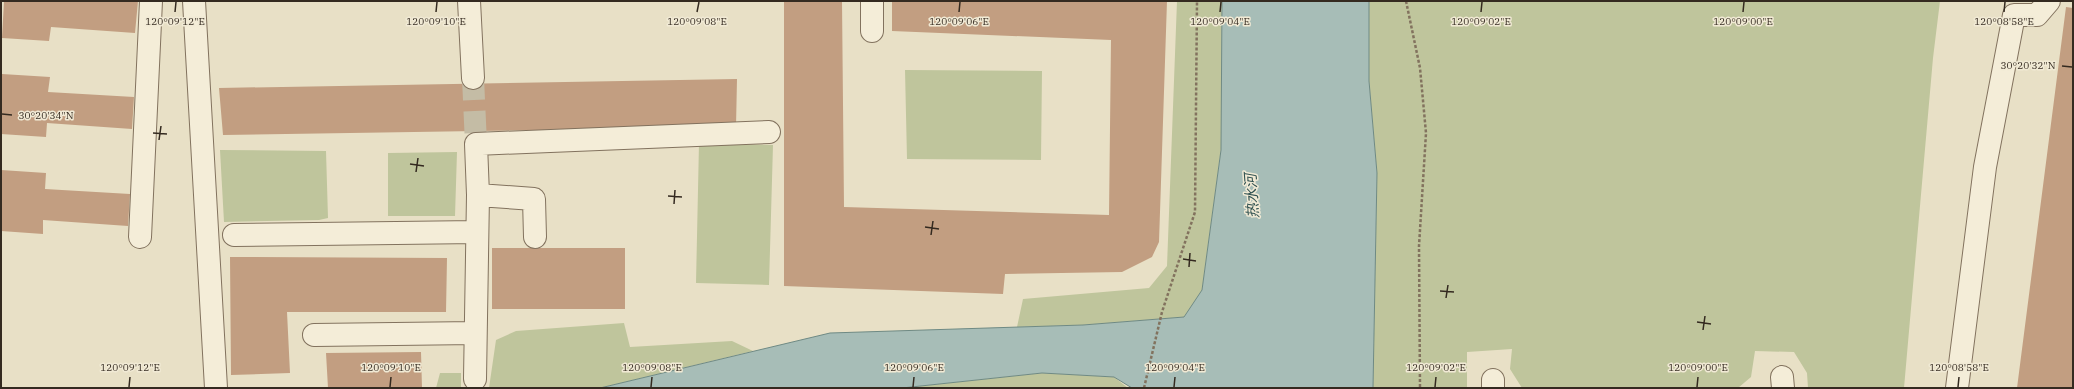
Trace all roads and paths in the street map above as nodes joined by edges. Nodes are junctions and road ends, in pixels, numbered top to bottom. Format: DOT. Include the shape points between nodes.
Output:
graph roads {
  1 [pos="151,1"];
  2 [pos="194,1"];
  3 [pos="469,1"];
  4 [pos="872,1"];
  5 [pos="1197,1"];
  6 [pos="1406,1"];
  7 [pos="2049,1"];
  8 [pos="872,31"];
  9 [pos="472,78"];
  10 [pos="769,132"];
  11 [pos="478,195"];
  12 [pos="477,232"];
  13 [pos="234,235"];
  14 [pos="140,237"];
  15 [pos="535,237"];
  16 [pos="475,333"];
  17 [pos="314,335"];
  18 [pos="475,379"];
  19 [pos="216,388"];
  20 [pos="1144,388"];
  21 [pos="1420,388"];
  22 [pos="1957,388"];
  1 -- 14 [label="street"];
  2 -- 19 [label="street"];
  3 -- 9 [label="street"];
  4 -- 8 [label="street"];
  5 -- 20 [label="path" via="1195,212 1162,312"];
  6 -- 21 [label="path" via="1420,68 1426,133 1419,246"];
  7 -- 22 [label="street" via="2037,15 2014,15 1985,167"];
  10 -- 11 [label="street" via="476,144"];
  11 -- 12 [label="street"];
  11 -- 15 [label="street" via="534,199"];
  12 -- 13 [label="street"];
  12 -- 16 [label="street"];
  16 -- 17 [label="street"];
  16 -- 18 [label="street"];
}
